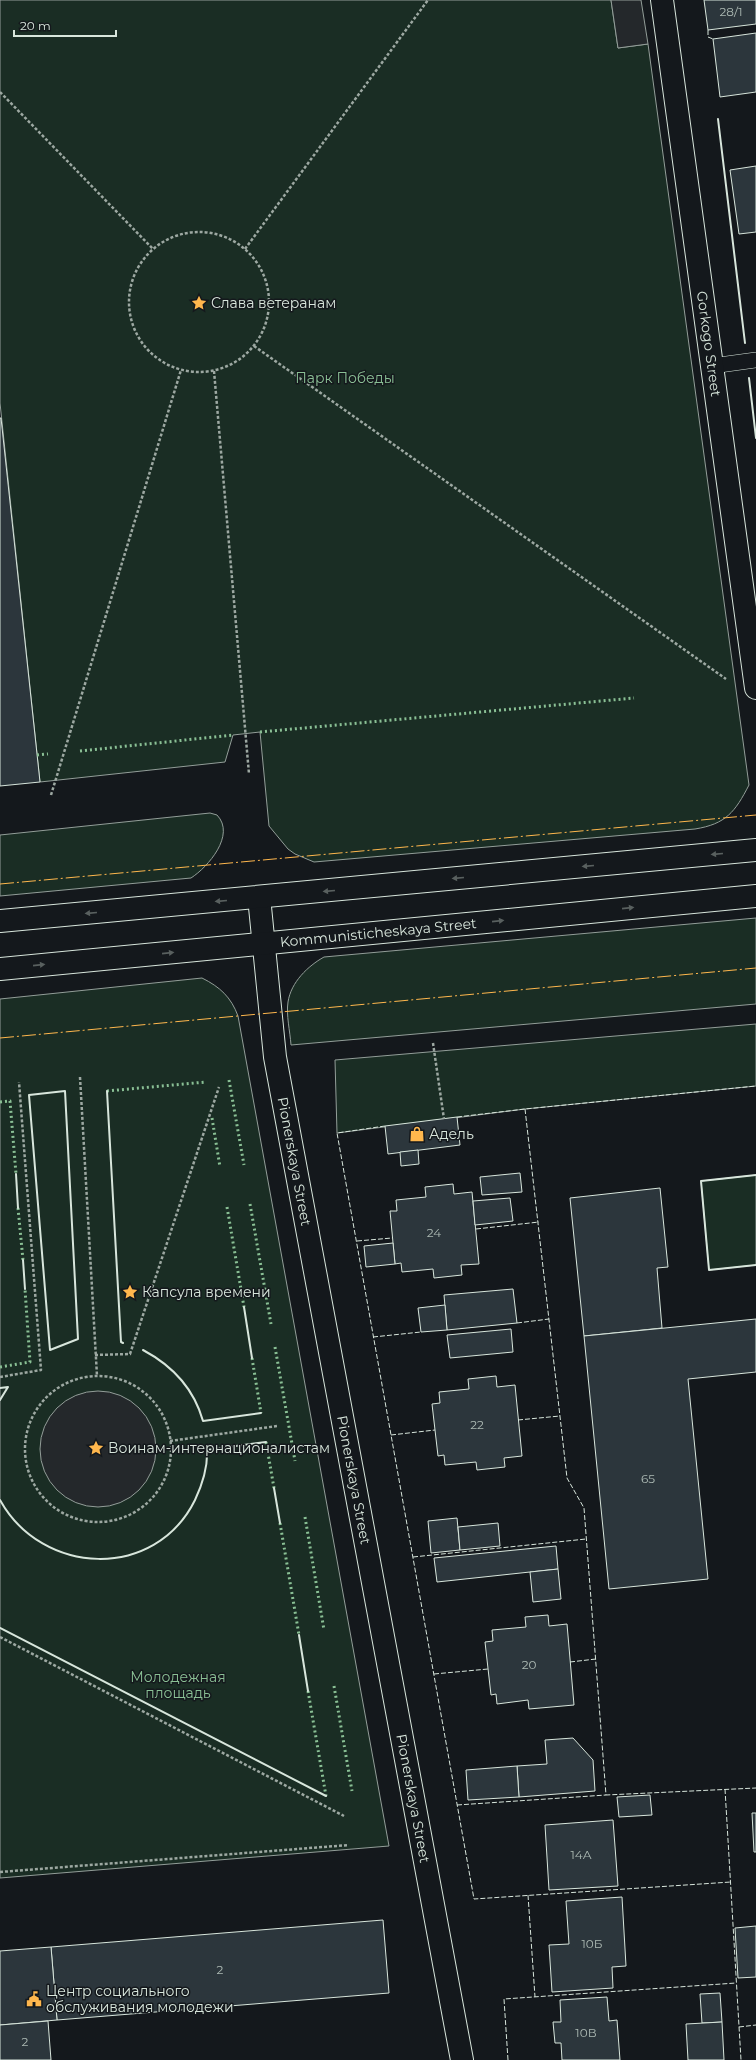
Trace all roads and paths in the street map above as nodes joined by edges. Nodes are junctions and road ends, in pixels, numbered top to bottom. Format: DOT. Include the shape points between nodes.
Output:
graph roads {
  1 [pos="428,0"];
  2 [pos="662,0"];
  3 [pos="0,92"];
  4 [pos="152,249"];
  5 [pos="245,249"];
  6 [pos="254,346"];
  7 [pos="756,360"];
  8 [pos="712,366"];
  9 [pos="181,370"];
  10 [pos="214,371"];
  11 [pos="729,682"];
  12 [pos="756,688"];
  13 [pos="249,774"];
  14 [pos="52,795"];
  15 [pos="756,850"];
  16 [pos="756,896"];
  17 [pos="260,897"];
  18 [pos="0,921"];
  19 [pos="265,943"];
  20 [pos="0,969"];
  21 [pos="433,1044"];
  22 [pos="80,1076"];
  23 [pos="19,1082"];
  24 [pos="219,1088"];
  25 [pos="444,1119"];
  26 [pos="95,1355"];
  27 [pos="97,1376"];
  28 [pos="0,1378"];
  29 [pos="277,1426"];
  30 [pos="170,1441"];
  31 [pos="0,1637"];
  32 [pos="344,1816"];
  33 [pos="349,1845"];
  34 [pos="0,1872"];
  35 [pos="462,2060"];
  1 -- 5 [label="path"];
  2 -- 8 [label="street, Gorkogo Street"];
  3 -- 4 [label="path"];
  4 -- 5 [label="path" via="170,239 189,233 209,232 228,238"];
  4 -- 9 [label="path" via="139,266 131,286 129,308 134,328 145,347 161,361"];
  5 -- 6 [label="path" via="257,262 265,277 269,294 264,330"];
  6 -- 10 [label="path" via="236,362"];
  6 -- 11 [label="path"];
  7 -- 8 [label="lane"];
  8 -- 12 [label="street, Gorkogo Street"];
  9 -- 10 [label="path"];
  9 -- 14 [label="path"];
  10 -- 13 [label="path"];
  15 -- 17 [label="street, one-way"];
  19 -- 16 [label="street, Kommunisticheskaya Street, one-way"];
  17 -- 18 [label="street, one-way"];
  17 -- 19 [label="street, Pionerskaya Street"];
  20 -- 19 [label="street, Kommunisticheskaya Street, one-way"];
  19 -- 35 [label="street, Pionerskaya Street" via="275,1057"];
  21 -- 25 [label="path"];
  22 -- 26 [label="path"];
  23 -- 28 [label="path" via="41,1370"];
  24 -- 26 [label="path" via="130,1354"];
  26 -- 27 [label="path"];
  27 -- 30 [label="path" via="128,1383 146,1395 160,1411"];
  27 -- 30 [label="path" via="78,1379 56,1389 43,1401 30,1422 25,1460 33,1484 48,1504 82,1521 106,1522 130,1515 150,1500 165,1479"];
  29 -- 30 [label="path"];
  31 -- 32 [label="path"];
  33 -- 34 [label="path"];
}
